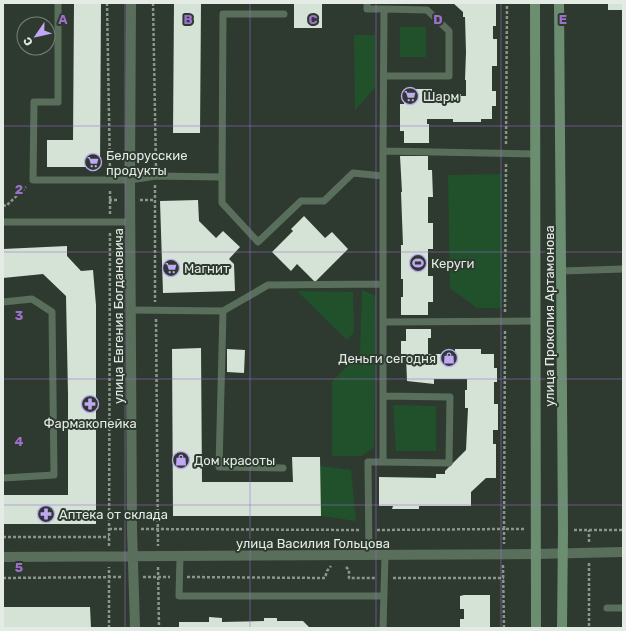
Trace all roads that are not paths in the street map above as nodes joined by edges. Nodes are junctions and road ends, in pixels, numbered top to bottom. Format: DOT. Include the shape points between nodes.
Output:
graph roads {
  1 [pos="58,3"];
  2 [pos="131,3"];
  3 [pos="367,3"];
  4 [pos="535,3"];
  5 [pos="559,3"];
  6 [pos="384,9"];
  7 [pos="284,14"];
  8 [pos="384,76"];
  9 [pos="383,151"];
  10 [pos="535,154"];
  11 [pos="383,176"];
  12 [pos="222,177"];
  13 [pos="130,180"];
  14 [pos="3,222"];
  15 [pos="130,222"];
  16 [pos="623,269"];
  17 [pos="562,271"];
  18 [pos="383,284"];
  19 [pos="3,302"];
  20 [pos="131,310"];
  21 [pos="223,311"];
  22 [pos="536,321"];
  23 [pos="383,322"];
  24 [pos="383,396"];
  25 [pos="383,462"];
  26 [pos="283,468"];
  27 [pos="3,478"];
  28 [pos="623,552"];
  29 [pos="536,554"];
  30 [pos="564,554"];
  31 [pos="369,555"];
  32 [pos="385,555"];
  33 [pos="3,557"];
  34 [pos="134,557"];
  35 [pos="180,557"];
  36 [pos="383,596"];
  37 [pos="607,608"];
  38 [pos="623,608"];
  39 [pos="135,628"];
  40 [pos="383,628"];
  41 [pos="536,628"];
  42 [pos="562,628"];
  1 -- 13 [label="lane" via="58,102 34,102 33,180"];
  2 -- 13 [label="street, улица Евгения Богдановича"];
  3 -- 6 [label="lane" via="367,9"];
  4 -- 10 [label="street, улица Прокопия Артамонова"];
  5 -- 17 [label="street, улица Прокопия Артамонова"];
  6 -- 8 [label="lane"];
  6 -- 8 [label="lane" via="427,10 450,31 449,76"];
  7 -- 12 [label="lane" via="223,14"];
  8 -- 9 [label="lane"];
  9 -- 10 [label="lane"];
  9 -- 11 [label="lane"];
  10 -- 22 [label="street, улица Прокопия Артамонова"];
  11 -- 12 [label="lane" via="353,173 324,201 301,201 258,242 222,203"];
  11 -- 18 [label="lane"];
  12 -- 13 [label="lane" via="156,176"];
  13 -- 15 [label="street, улица Евгения Богдановича"];
  14 -- 15 [label="lane"];
  15 -- 20 [label="street, улица Евгения Богдановича"];
  16 -- 17 [label="lane"];
  17 -- 30 [label="street, улица Прокопия Артамонова"];
  18 -- 21 [label="lane" via="268,285"];
  18 -- 23 [label="lane"];
  19 -- 27 [label="lane" via="32,299 52,312 54,475"];
  20 -- 21 [label="lane"];
  20 -- 34 [label="street, улица Евгения Богдановича"];
  21 -- 26 [label="lane" via="218,467"];
  22 -- 23 [label="lane"];
  22 -- 29 [label="street, улица Прокопия Артамонова"];
  23 -- 24 [label="lane"];
  24 -- 25 [label="lane"];
  24 -- 25 [label="lane" via="450,397 449,463"];
  25 -- 31 [label="lane" via="368,462"];
  28 -- 30 [label="street, улица Василия Гольцова"];
  29 -- 30 [label="street, улица Василия Гольцова"];
  29 -- 32 [label="street, улица Василия Гольцова"];
  29 -- 41 [label="street, улица Прокопия Артамонова"];
  30 -- 42 [label="street, улица Прокопия Артамонова"];
  31 -- 32 [label="street, улица Василия Гольцова"];
  31 -- 35 [label="street, улица Василия Гольцова"];
  32 -- 36 [label="lane"];
  33 -- 34 [label="street, улица Василия Гольцова"];
  34 -- 35 [label="street, улица Василия Гольцова"];
  34 -- 39 [label="street, улица Евгения Богдановича"];
  35 -- 36 [label="lane" via="180,596"];
  36 -- 40 [label="lane"];
  37 -- 38 [label="lane"];
}
